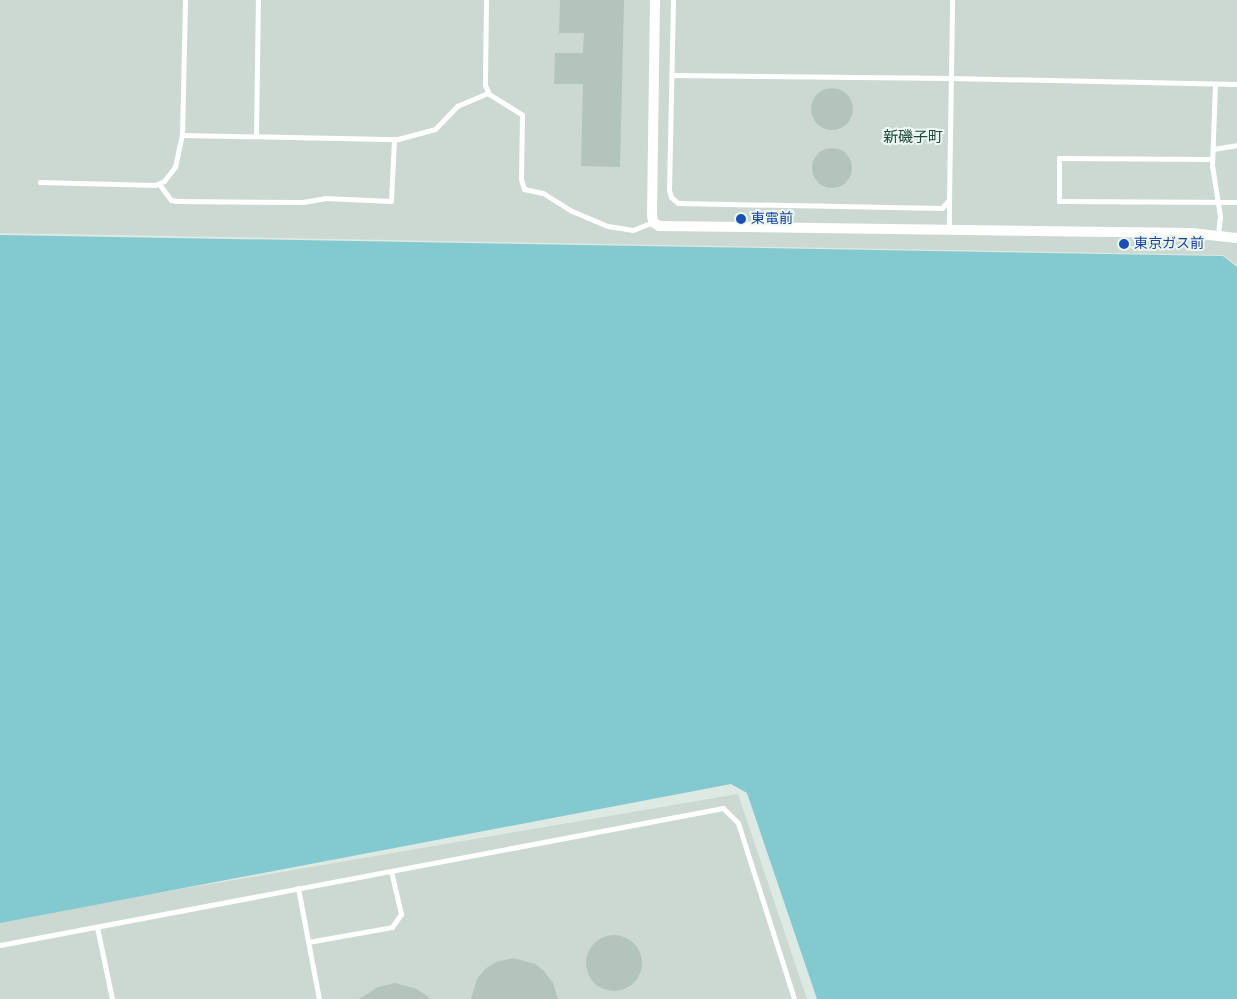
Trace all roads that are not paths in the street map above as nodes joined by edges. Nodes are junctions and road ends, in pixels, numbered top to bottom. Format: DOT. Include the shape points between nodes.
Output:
graph roads {
  1 [pos="185,0"];
  2 [pos="258,0"];
  3 [pos="486,0"];
  4 [pos="655,0"];
  5 [pos="673,0"];
  6 [pos="952,0"];
  7 [pos="672,76"];
  8 [pos="951,78"];
  9 [pos="1214,84"];
  10 [pos="1237,84"];
  11 [pos="488,93"];
  12 [pos="182,135"];
  13 [pos="256,136"];
  14 [pos="394,139"];
  15 [pos="1237,145"];
  16 [pos="1213,149"];
  17 [pos="1212,159"];
  18 [pos="40,182"];
  19 [pos="159,184"];
  20 [pos="949,200"];
  21 [pos="1237,202"];
  22 [pos="1217,203"];
  23 [pos="653,222"];
  24 [pos="949,230"];
  25 [pos="1218,235"];
  26 [pos="1237,238"];
  27 [pos="391,871"];
  28 [pos="298,888"];
  29 [pos="97,927"];
  30 [pos="308,942"];
  31 [pos="0,945"];
  32 [pos="112,999"];
  33 [pos="319,999"];
  34 [pos="794,999"];
  1 -- 12 [label="lane"];
  2 -- 13 [label="lane"];
  3 -- 11 [label="lane" via="485,78"];
  4 -- 23 [label="street"];
  5 -- 7 [label="lane"];
  6 -- 8 [label="lane"];
  7 -- 8 [label="lane"];
  7 -- 20 [label="lane" via="669,190 678,203 942,208"];
  8 -- 9 [label="lane"];
  8 -- 20 [label="lane"];
  9 -- 10 [label="lane"];
  9 -- 16 [label="lane"];
  11 -- 14 [label="lane" via="457,106 435,129"];
  11 -- 23 [label="lane" via="522,114 521,179 524,189 543,193 572,211 608,226 633,230"];
  12 -- 13 [label="lane"];
  12 -- 19 [label="lane" via="175,167"];
  13 -- 14 [label="lane"];
  14 -- 19 [label="lane" via="391,200 177,201 171,200"];
  15 -- 16 [label="lane"];
  16 -- 17 [label="lane"];
  17 -- 22 [label="lane"];
  17 -- 22 [label="lane" via="1059,158 1059,201"];
  18 -- 19 [label="lane"];
  20 -- 24 [label="lane"];
  21 -- 22 [label="lane"];
  22 -- 25 [label="lane" via="1220,216"];
  23 -- 24 [label="street" via="665,227"];
  24 -- 25 [label="street"];
  25 -- 26 [label="street"];
  27 -- 28 [label="lane"];
  27 -- 30 [label="lane" via="401,914 392,927"];
  27 -- 34 [label="lane" via="723,808 738,823"];
  28 -- 29 [label="lane"];
  28 -- 30 [label="lane"];
  29 -- 31 [label="lane"];
  29 -- 32 [label="lane"];
  30 -- 33 [label="lane"];
}
